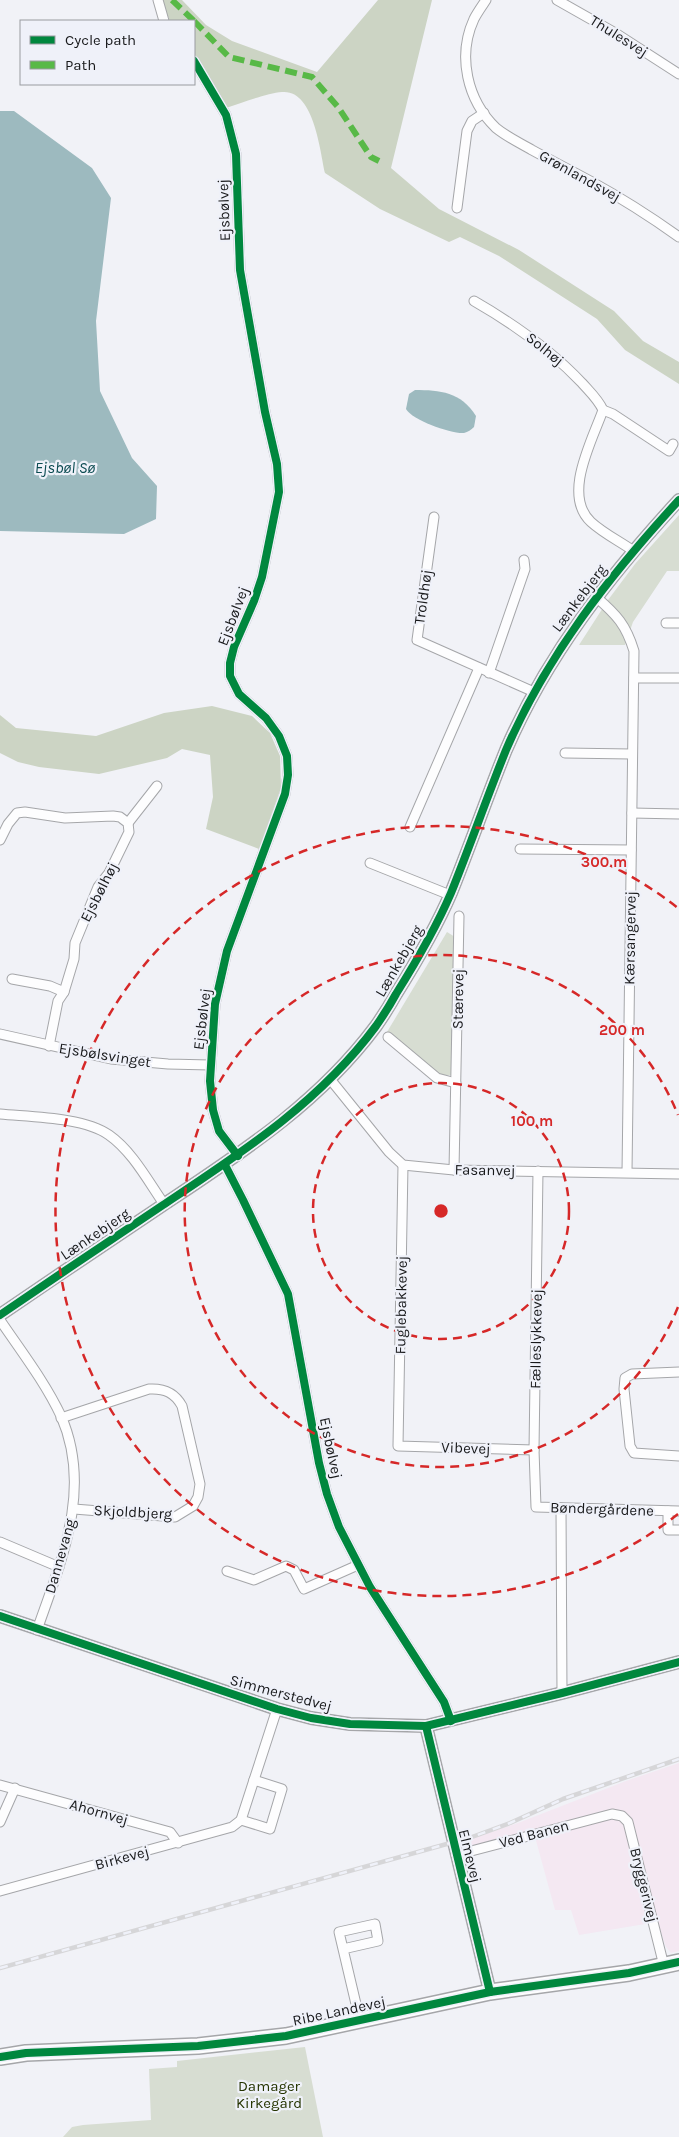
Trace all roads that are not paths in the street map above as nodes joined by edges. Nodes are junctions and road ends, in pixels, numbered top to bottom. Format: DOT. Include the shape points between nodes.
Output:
graph roads {
  1 [pos="158,0"];
  2 [pos="486,0"];
  3 [pos="557,0"];
  4 [pos="164,20"];
  5 [pos="195,63"];
  6 [pos="679,74"];
  7 [pos="484,113"];
  8 [pos="457,208"];
  9 [pos="679,237"];
  10 [pos="474,301"];
  11 [pos="603,410"];
  12 [pos="673,444"];
  13 [pos="679,500"];
  14 [pos="434,517"];
  15 [pos="632,550"];
  16 [pos="524,560"];
  17 [pos="596,597"];
  18 [pos="666,623"];
  19 [pos="679,623"];
  20 [pos="479,668"];
  21 [pos="489,673"];
  22 [pos="634,678"];
  23 [pos="679,678"];
  24 [pos="534,692"];
  25 [pos="565,753"];
  26 [pos="631,754"];
  27 [pos="157,786"];
  28 [pos="632,813"];
  29 [pos="679,814"];
  30 [pos="128,823"];
  31 [pos="410,827"];
  32 [pos="0,840"];
  33 [pos="520,849"];
  34 [pos="631,850"];
  35 [pos="370,863"];
  36 [pos="450,895"];
  37 [pos="459,916"];
  38 [pos="12,979"];
  39 [pos="64,992"];
  40 [pos="0,1034"];
  41 [pos="388,1037"];
  42 [pos="49,1046"];
  43 [pos="210,1065"];
  44 [pos="330,1079"];
  45 [pos="456,1083"];
  46 [pos="0,1114"];
  47 [pos="238,1156"];
  48 [pos="225,1165"];
  49 [pos="403,1166"];
  50 [pos="454,1170"];
  51 [pos="538,1171"];
  52 [pos="627,1172"];
  53 [pos="679,1174"];
  54 [pos="164,1204"];
  55 [pos="0,1314"];
  56 [pos="0,1320"];
  57 [pos="679,1372"];
  58 [pos="61,1418"];
  59 [pos="398,1446"];
  60 [pos="534,1450"];
  61 [pos="679,1456"];
  62 [pos="536,1507"];
  63 [pos="561,1508"];
  64 [pos="74,1509"];
  65 [pos="668,1511"];
  66 [pos="679,1511"];
  67 [pos="679,1530"];
  68 [pos="0,1542"];
  69 [pos="358,1565"];
  70 [pos="59,1567"];
  71 [pos="227,1571"];
  72 [pos="0,1616"];
  73 [pos="37,1630"];
  74 [pos="679,1662"];
  75 [pos="562,1693"];
  76 [pos="277,1709"];
  77 [pos="451,1721"];
  78 [pos="426,1726"];
  79 [pos="254,1780"];
  80 [pos="0,1785"];
  81 [pos="14,1788"];
  82 [pos="612,1814"];
  83 [pos="241,1820"];
  84 [pos="0,1822"];
  85 [pos="178,1843"];
  86 [pos="456,1854"];
  87 [pos="0,1890"];
  88 [pos="343,1949"];
  89 [pos="679,1962"];
  90 [pos="664,1966"];
  91 [pos="490,1992"];
  92 [pos="360,2021"];
  93 [pos="0,2057"];
  1 -- 4 [label="street"];
  2 -- 7 [label="street, Grønlandsvej" via="474,19 466,42 466,67 471,90"];
  3 -- 6 [label="street, Thulesvej"];
  5 -- 43 [label="street, Ejsbølvej" via="226,115 236,154 240,270 277,464 279,492 262,577 234,647 230,676 239,694 266,718 279,736 287,756 288,775 285,794 227,951 215,1004"];
  7 -- 8 [label="street" via="472,120 467,131"];
  7 -- 9 [label="street, Grønlandsvej" via="513,139 611,192"];
  10 -- 11 [label="street, Solhøj" via="541,344 600,402"];
  11 -- 12 [label="street, Solhøj" via="668,451"];
  11 -- 15 [label="street" via="581,472 578,496 592,522"];
  13 -- 15 [label="street, Lænkebjerg"];
  14 -- 20 [label="street, Troldhøj" via="417,640"];
  15 -- 17 [label="street, Lænkebjerg"];
  16 -- 21 [label="street" via="525,569"];
  17 -- 22 [label="street, Kærsangervej" via="616,614 628,632 634,651"];
  17 -- 24 [label="street, Lænkebjerg" via="564,641"];
  18 -- 19 [label="street"];
  20 -- 21 [label="street, Troldhøj"];
  20 -- 31 [label="street"];
  21 -- 24 [label="street, Troldhøj"];
  22 -- 23 [label="street"];
  22 -- 26 [label="street, Kærsangervej"];
  24 -- 36 [label="street, Lænkebjerg" via="507,749"];
  25 -- 26 [label="street"];
  26 -- 28 [label="street, Kærsangervej"];
  27 -- 30 [label="street, Ejsbølhøj"];
  28 -- 29 [label="street"];
  28 -- 34 [label="street, Kærsangervej"];
  30 -- 32 [label="street" via="113,816 65,818 17,813"];
  30 -- 39 [label="street, Ejsbølhøj" via="129,832 109,873 98,887 75,943 74,959"];
  33 -- 34 [label="street"];
  34 -- 52 [label="street, Kærsangervej"];
  35 -- 36 [label="street"];
  36 -- 44 [label="street, Lænkebjerg" via="424,949 376,1026"];
  37 -- 45 [label="street, Stærevej"];
  38 -- 39 [label="street"];
  39 -- 42 [label="street, Ejsbølhøj" via="58,1001"];
  40 -- 42 [label="street, Ejsbølsvinget"];
  41 -- 45 [label="street" via="437,1078"];
  42 -- 43 [label="street, Ejsbølsvinget" via="111,1059"];
  43 -- 47 [label="street, Ejsbølvej" via="213,1110 219,1131"];
  44 -- 47 [label="street, Lænkebjerg"];
  44 -- 49 [label="street"];
  45 -- 50 [label="street, Stærevej"];
  46 -- 54 [label="street" via="80,1123 109,1135 125,1150"];
  47 -- 48 [label="street, Lænkebjerg"];
  48 -- 54 [label="street, Lænkebjerg"];
  48 -- 69 [label="street, Ejsbølvej" via="288,1294 327,1494"];
  49 -- 50 [label="street, Fasanvej"];
  49 -- 59 [label="street, Fuglebakkevej"];
  50 -- 51 [label="street, Fasanvej"];
  51 -- 52 [label="street, Fasanvej"];
  51 -- 60 [label="street, Fælleslykkevej"];
  52 -- 53 [label="street, Fasanvej"];
  54 -- 55 [label="street, Lænkebjerg"];
  56 -- 58 [label="street, Dannevang" via="48,1392"];
  57 -- 61 [label="street" via="632,1374 625,1378 624,1389 630,1446 634,1453"];
  58 -- 64 [label="street, Dannevang" via="74,1471"];
  58 -- 64 [label="street, Skjoldbjerg" via="149,1389 169,1391 182,1406 200,1484 193,1506 175,1517"];
  59 -- 60 [label="street, Vibevej"];
  60 -- 62 [label="street, Fælleslykkevej"];
  62 -- 63 [label="street, Bøndergårdene"];
  63 -- 65 [label="street, Bøndergårdene"];
  63 -- 75 [label="street"];
  64 -- 70 [label="street, Dannevang"];
  65 -- 66 [label="street, Bøndergårdene"];
  65 -- 67 [label="street, Bøndergårdene" via="668,1530"];
  68 -- 70 [label="street"];
  69 -- 71 [label="street" via="304,1589 294,1570 286,1566 254,1580"];
  69 -- 77 [label="street, Ejsbølvej" via="444,1702"];
  70 -- 73 [label="street, Dannevang"];
  72 -- 73 [label="street, Simmerstedvej"];
  73 -- 76 [label="street, Simmerstedvej"];
  74 -- 75 [label="street, Simmerstedvej"];
  75 -- 77 [label="street, Simmerstedvej"];
  76 -- 78 [label="street, Simmerstedvej" via="350,1724"];
  76 -- 79 [label="street"];
  77 -- 78 [label="street, Simmerstedvej"];
  78 -- 86 [label="street, Elmevej"];
  79 -- 83 [label="street"];
  79 -- 83 [label="street" via="282,1789 270,1829"];
  80 -- 81 [label="street, Ahornvej"];
  81 -- 84 [label="street"];
  81 -- 85 [label="street, Ahornvej" via="170,1832"];
  82 -- 86 [label="street, Ved Banen"];
  82 -- 90 [label="street, Bryggerivej" via="622,1816 628,1822"];
  83 -- 85 [label="street, Birkevej" via="232,1827"];
  85 -- 87 [label="street, Birkevej"];
  86 -- 91 [label="street, Elmevej"];
  88 -- 92 [label="street"];
  89 -- 90 [label="main road, Ribe Landevej"];
  90 -- 91 [label="main road, Ribe Landevej"];
  91 -- 92 [label="main road, Ribe Landevej"];
  92 -- 93 [label="main road, Ribe Landevej" via="286,2036 198,2046 26,2053"];
}
